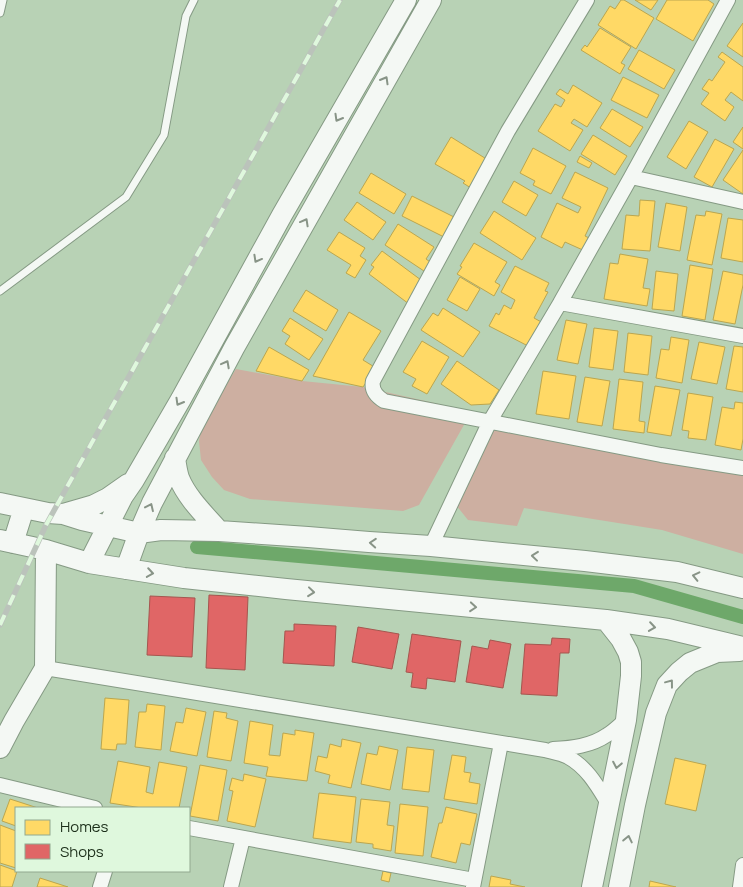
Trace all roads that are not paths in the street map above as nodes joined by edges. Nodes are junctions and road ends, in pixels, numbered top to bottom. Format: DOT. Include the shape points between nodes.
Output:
graph roads {
  1 [pos="3,0"];
  2 [pos="194,0"];
  3 [pos="406,0"];
  4 [pos="431,0"];
  5 [pos="586,0"];
  6 [pos="728,0"];
  7 [pos="0,13"];
  8 [pos="631,177"];
  9 [pos="743,202"];
  10 [pos="0,291"];
  11 [pos="560,303"];
  12 [pos="743,336"];
  13 [pos="490,421"];
  14 [pos="176,458"];
  15 [pos="743,468"];
  16 [pos="134,480"];
  17 [pos="0,503"];
  18 [pos="24,508"];
  19 [pos="63,514"];
  20 [pos="108,525"];
  21 [pos="220,531"];
  22 [pos="139,533"];
  23 [pos="7,541"];
  24 [pos="432,546"];
  25 [pos="46,550"];
  26 [pos="89,563"];
  27 [pos="126,569"];
  28 [pos="743,588"];
  29 [pos="606,620"];
  30 [pos="743,647"];
  31 [pos="743,651"];
  32 [pos="45,668"];
  33 [pos="626,720"];
  34 [pos="501,743"];
  35 [pos="0,748"];
  36 [pos="545,750"];
  37 [pos="0,785"];
  38 [pos="609,805"];
  39 [pos="91,807"];
  40 [pos="190,828"];
  41 [pos="243,838"];
  42 [pos="743,865"];
  43 [pos="105,872"];
  44 [pos="594,881"];
  45 [pos="474,884"];
  46 [pos="619,884"];
  47 [pos="100,887"];
  48 [pos="231,887"];
  49 [pos="740,887"];
  1 -- 7 [label="lane"];
  2 -- 10 [label="lane" via="186,16 164,134 126,197"];
  3 -- 16 [label="street, one-way"];
  14 -- 4 [label="street, one-way" via="234,348"];
  5 -- 13 [label="street" via="508,131 373,380 374,391 384,401"];
  6 -- 8 [label="street"];
  8 -- 9 [label="street"];
  8 -- 11 [label="street"];
  11 -- 12 [label="street"];
  11 -- 13 [label="street"];
  13 -- 15 [label="street"];
  13 -- 24 [label="street"];
  14 -- 21 [label="street" via="178,476 184,487"];
  22 -- 14 [label="street, one-way"];
  16 -- 19 [label="street" via="108,498"];
  16 -- 20 [label="street"];
  17 -- 18 [label="street"];
  18 -- 19 [label="street"];
  18 -- 23 [label="street"];
  19 -- 20 [label="street"];
  20 -- 22 [label="street"];
  20 -- 26 [label="street"];
  21 -- 22 [label="street"];
  24 -- 21 [label="street, one-way"];
  22 -- 27 [label="street"];
  23 -- 25 [label="street"];
  28 -- 24 [label="street, one-way" via="677,572"];
  25 -- 26 [label="street"];
  25 -- 32 [label="street"];
  26 -- 27 [label="street"];
  27 -- 29 [label="street, one-way" via="239,584"];
  29 -- 30 [label="street, one-way" via="668,629"];
  29 -- 33 [label="street" via="621,639 631,662"];
  46 -- 31 [label="street, one-way" via="654,721 667,685 690,663 717,652"];
  32 -- 34 [label="street"];
  32 -- 35 [label="street"];
  33 -- 36 [label="street" via="592,743"];
  33 -- 38 [label="street, one-way"];
  34 -- 36 [label="street"];
  34 -- 45 [label="street"];
  36 -- 38 [label="street" via="567,756 582,767"];
  37 -- 39 [label="street"];
  38 -- 44 [label="street"];
  40 -- 41 [label="street"];
  41 -- 45 [label="street"];
  41 -- 48 [label="street"];
  42 -- 49 [label="street"];
  43 -- 47 [label="street"];
  44 -- 46 [label="street"];
}
